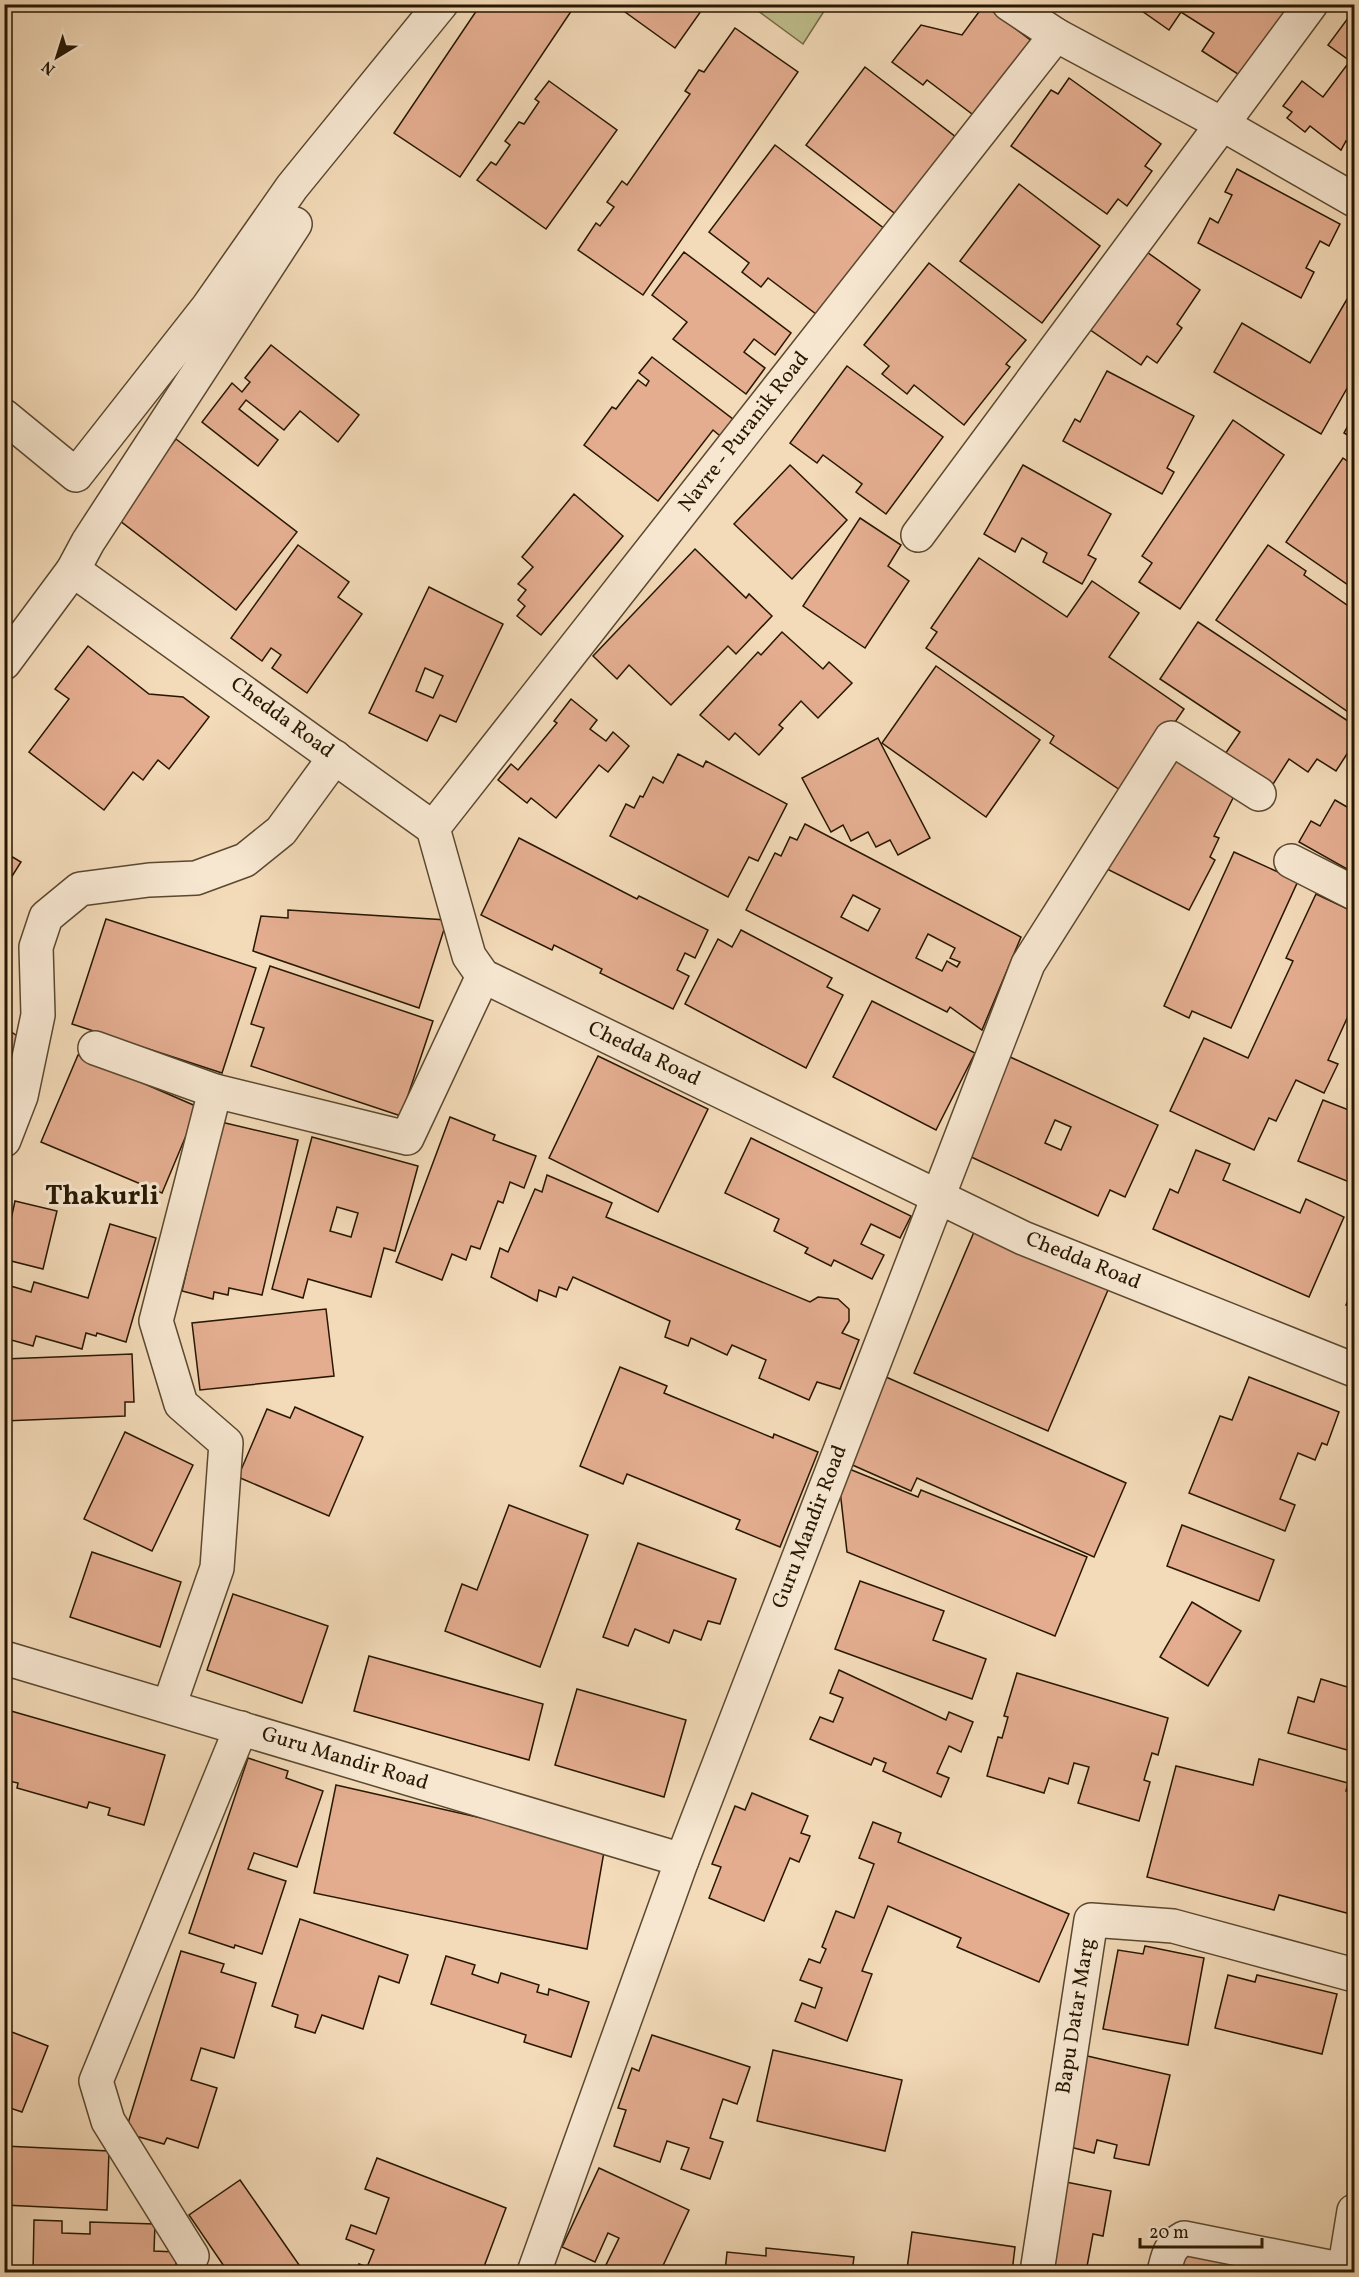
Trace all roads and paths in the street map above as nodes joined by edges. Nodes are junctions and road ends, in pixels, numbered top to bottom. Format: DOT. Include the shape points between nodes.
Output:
graph roads {
  1 [pos="441,4"];
  2 [pos="1009,4"];
  3 [pos="1311,4"];
  4 [pos="1056,35"];
  5 [pos="1222,124"];
  6 [pos="1354,200"];
  7 [pos="295,224"];
  8 [pos="4,416"];
  9 [pos="918,535"];
  10 [pos="73,570"];
  11 [pos="4,663"];
  12 [pos="335,757"];
  13 [pos="1258,794"];
  14 [pos="433,828"];
  15 [pos="1291,861"];
  16 [pos="1354,893"];
  17 [pos="483,976"];
  18 [pos="95,1048"];
  19 [pos="215,1091"];
  20 [pos="4,1140"];
  21 [pos="937,1195"];
  22 [pos="1354,1370"];
  23 [pos="8,1659"];
  24 [pos="169,1707"];
  25 [pos="241,1728"];
  26 [pos="682,1860"];
  27 [pos="1354,1975"];
  28 [pos="1354,2211"];
  29 [pos="192,2256"];
  30 [pos="1344,2271"];
  31 [pos="534,2272"];
  32 [pos="1037,2272"];
  33 [pos="1164,2272"];
  1 -- 8 [label="street" via="292,187 208,307 76,475"];
  2 -- 4 [label="street"];
  3 -- 5 [label="street"];
  4 -- 5 [label="street"];
  4 -- 14 [label="street, Navre - Puranik Road"];
  5 -- 6 [label="street"];
  5 -- 9 [label="street"];
  7 -- 10 [label="street"];
  10 -- 11 [label="street"];
  10 -- 12 [label="street, Chedda Road"];
  12 -- 14 [label="street, Chedda Road"];
  12 -- 20 [label="street" via="281,831 245,860 196,878 80,889 46,917 36,947 38,1015 21,1096"];
  13 -- 21 [label="street, Guru Mandir Road" via="1171,738 1028,964"];
  14 -- 17 [label="street" via="470,956"];
  15 -- 16 [label="street"];
  17 -- 19 [label="street" via="407,1138"];
  17 -- 21 [label="street, Chedda Road"];
  18 -- 19 [label="street"];
  19 -- 24 [label="street" via="156,1321 181,1404 226,1443 217,1568"];
  21 -- 22 [label="street, Chedda Road" via="1023,1238"];
  21 -- 26 [label="street, Guru Mandir Road"];
  23 -- 24 [label="street, Guru Mandir Road"];
  24 -- 25 [label="street, Guru Mandir Road"];
  25 -- 26 [label="street, Guru Mandir Road"];
  25 -- 29 [label="street" via="96,2081 108,2121"];
  26 -- 31 [label="street, Guru Mandir Road"];
  27 -- 32 [label="street, Bapu Datar Marg" via="1173,1926 1091,1920"];
  28 -- 30 [label="street"];
  30 -- 33 [label="street" via="1185,2238 1169,2252"];
}
